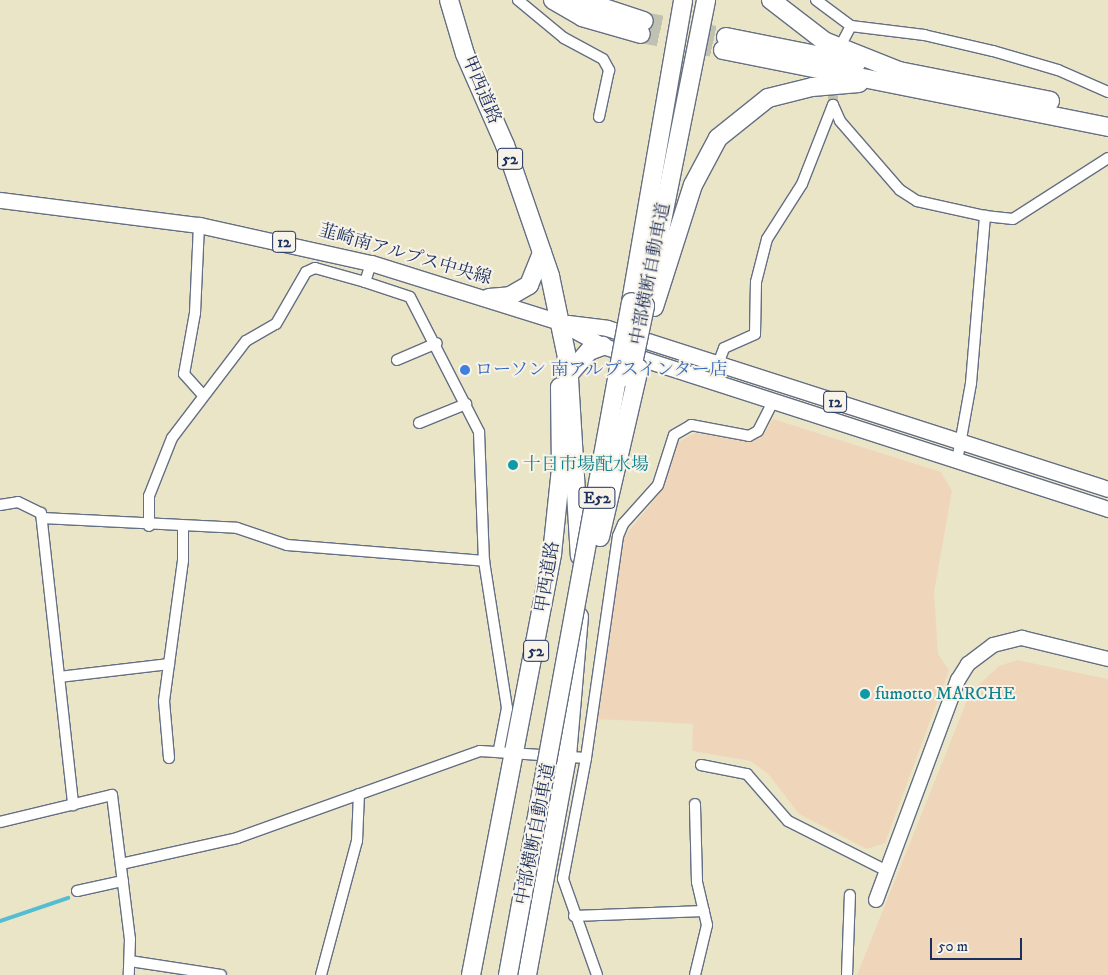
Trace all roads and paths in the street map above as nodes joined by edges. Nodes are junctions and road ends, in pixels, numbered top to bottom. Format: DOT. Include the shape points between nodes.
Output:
graph roads {
  1 [pos="449,0"];
  2 [pos="518,0"];
  3 [pos="553,0"];
  4 [pos="580,0"];
  5 [pos="671,0"];
  6 [pos="683,0"];
  7 [pos="706,0"];
  8 [pos="771,0"];
  9 [pos="816,0"];
  10 [pos="851,26"];
  11 [pos="844,40"];
  12 [pos="724,43"];
  13 [pos="898,77"];
  14 [pos="1108,92"];
  15 [pos="1108,114"];
  16 [pos="599,117"];
  17 [pos="1108,127"];
  18 [pos="1108,158"];
  19 [pos="0,200"];
  20 [pos="985,216"];
  21 [pos="199,225"];
  22 [pos="542,253"];
  23 [pos="371,263"];
  24 [pos="364,282"];
  25 [pos="489,298"];
  26 [pos="640,304"];
  27 [pos="559,322"];
  28 [pos="436,343"];
  29 [pos="603,346"];
  30 [pos="397,360"];
  31 [pos="718,364"];
  32 [pos="570,374"];
  33 [pos="203,395"];
  34 [pos="773,401"];
  35 [pos="466,404"];
  36 [pos="419,423"];
  37 [pos="960,442"];
  38 [pos="957,461"];
  39 [pos="1108,489"];
  40 [pos="0,504"];
  41 [pos="1108,509"];
  42 [pos="42,518"];
  43 [pos="149,526"];
  44 [pos="183,527"];
  45 [pos="484,561"];
  46 [pos="1108,659"];
  47 [pos="169,664"];
  48 [pos="59,677"];
  49 [pos="563,694"];
  50 [pos="507,750"];
  51 [pos="567,756"];
  52 [pos="169,758"];
  53 [pos="586,758"];
  54 [pos="701,765"];
  55 [pos="359,794"];
  56 [pos="695,804"];
  57 [pos="73,805"];
  58 [pos="0,822"];
  59 [pos="121,864"];
  60 [pos="887,871"];
  61 [pos="123,881"];
  62 [pos="77,891"];
  63 [pos="850,895"];
  64 [pos="876,900"];
  65 [pos="704,911"];
  66 [pos="574,916"];
  67 [pos="130,961"];
  68 [pos="129,975"];
  69 [pos="221,975"];
  70 [pos="321,975"];
  71 [pos="471,975"];
  72 [pos="508,975"];
  73 [pos="527,975"];
  74 [pos="597,975"];
  75 [pos="695,975"];
  76 [pos="847,975"];
  1 -- 22 [label="highway, 甲西道路 / 52" via="465,54 505,145"];
  2 -- 16 [label="street" via="564,38 603,59 609,70"];
  3 -- 4 [label="highway" via="582,17 642,27"];
  5 -- 26 [label="highway"];
  6 -- 26 [label="highway, 中部横断自動車道 / E52"];
  7 -- 26 [label="highway, 中部横断自動車道 / E52"];
  8 -- 13 [label="highway" via="824,41"];
  9 -- 10 [label="street"];
  10 -- 11 [label="street"];
  10 -- 14 [label="street" via="924,35 993,52 1058,70"];
  12 -- 13 [label="highway"];
  13 -- 15 [label="highway"];
  13 -- 17 [label="highway"];
  13 -- 26 [label="highway" via="788,92 768,98 733,122 718,138 693,185"];
  18 -- 20 [label="street" via="1013,219"];
  19 -- 21 [label="main road, 韮崎南アルプス中央線 / 12"];
  20 -- 31 [label="street" via="916,201 900,190 840,121 833,103 802,184 767,239 756,282 755,334 724,348"];
  20 -- 37 [label="street" via="971,383"];
  21 -- 23 [label="main road, 韮崎南アルプス中央線 / 12"];
  21 -- 33 [label="street" via="195,313 184,374"];
  22 -- 25 [label="highway" via="528,285 510,296"];
  22 -- 27 [label="highway, 甲西道路 / 52"];
  23 -- 24 [label="street"];
  23 -- 25 [label="main road, 韮崎南アルプス中央線 / 12"];
  24 -- 28 [label="street" via="410,297"];
  24 -- 33 [label="street" via="315,268 306,272 276,324 246,341"];
  25 -- 27 [label="main road, 韮崎南アルプス中央線 / 12"];
  26 -- 49 [label="highway, 中部横断自動車道 / E52, bridge"];
  26 -- 49 [label="highway, 中部横断自動車道 / E52, bridge" via="614,402"];
  27 -- 29 [label="main road, 12"];
  27 -- 31 [label="main road, 12" via="607,328"];
  27 -- 32 [label="highway, 甲西道路 / 52"];
  27 -- 50 [label="highway, 甲西道路 / 52" via="557,512"];
  28 -- 30 [label="street"];
  28 -- 35 [label="street"];
  29 -- 32 [label="highway" via="589,351"];
  29 -- 34 [label="main road, 12"];
  31 -- 37 [label="main road, 12"];
  32 -- 51 [label="highway, 甲西道路 / 52" via="580,572"];
  33 -- 43 [label="street" via="176,431 156,473 149,496"];
  34 -- 38 [label="main road, 12"];
  34 -- 53 [label="street" via="758,431 748,436 701,426 682,428 668,446 651,496 623,524 602,632"];
  35 -- 36 [label="street"];
  35 -- 45 [label="street" via="479,432"];
  37 -- 38 [label="street"];
  37 -- 39 [label="main road, 12"];
  38 -- 41 [label="main road, 12"];
  40 -- 42 [label="street" via="18,502 41,513"];
  42 -- 43 [label="street"];
  42 -- 48 [label="street"];
  43 -- 44 [label="street"];
  44 -- 45 [label="street" via="237,528 287,545"];
  44 -- 47 [label="street" via="183,560"];
  45 -- 50 [label="street" via="507,708"];
  46 -- 60 [label="street" via="1022,638 993,645 979,654 958,680"];
  47 -- 48 [label="street"];
  47 -- 52 [label="street" via="164,701"];
  48 -- 57 [label="street"];
  49 -- 72 [label="highway, 中部横断自動車道 / E52, bridge"];
  50 -- 51 [label="street"];
  50 -- 55 [label="street" via="459,756"];
  50 -- 71 [label="highway, 甲西道路 / 52"];
  51 -- 53 [label="street"];
  51 -- 73 [label="highway, 甲西道路 / 52"];
  53 -- 66 [label="street" via="563,879"];
  54 -- 60 [label="street" via="747,774 788,821"];
  55 -- 59 [label="street" via="237,838"];
  55 -- 70 [label="street" via="357,841"];
  56 -- 65 [label="street" via="698,882"];
  57 -- 58 [label="street"];
  57 -- 59 [label="street" via="112,795"];
  59 -- 61 [label="street"];
  60 -- 64 [label="street"];
  61 -- 62 [label="street"];
  61 -- 67 [label="street"];
  63 -- 76 [label="street"];
  65 -- 66 [label="street"];
  65 -- 75 [label="street" via="707,925"];
  66 -- 74 [label="street"];
  67 -- 68 [label="street"];
  67 -- 69 [label="street"];
}
